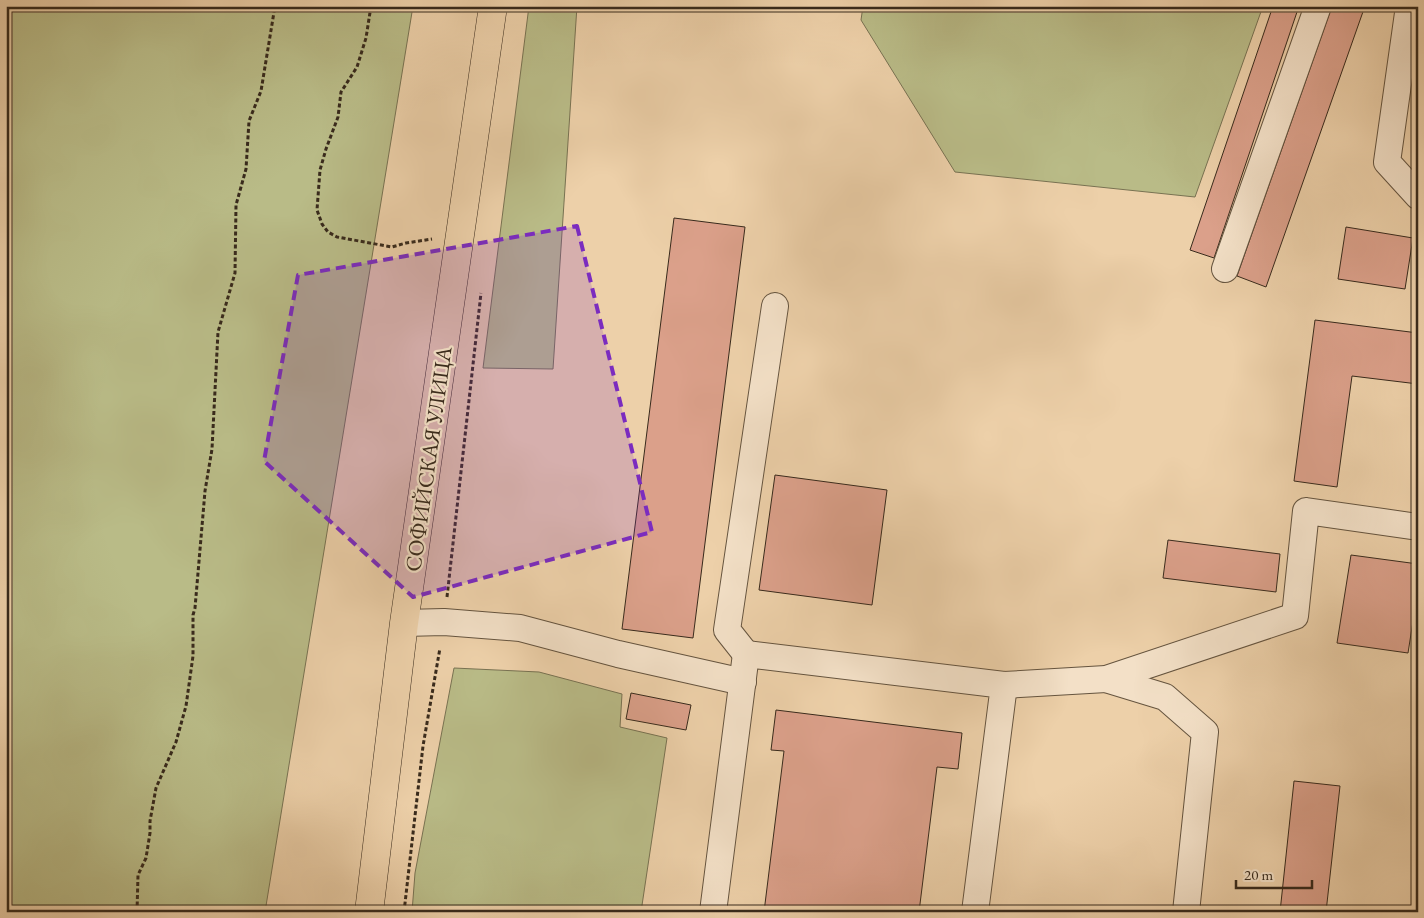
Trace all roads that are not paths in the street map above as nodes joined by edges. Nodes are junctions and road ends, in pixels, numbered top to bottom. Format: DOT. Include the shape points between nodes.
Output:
graph roads {
  1 [pos="493,6"];
  2 [pos="1318,6"];
  3 [pos="1409,6"];
  4 [pos="1418,196"];
  5 [pos="1225,269"];
  6 [pos="775,306"];
  7 [pos="1418,527"];
  8 [pos="404,623"];
  9 [pos="746,654"];
  10 [pos="1106,678"];
  11 [pos="742,682"];
  12 [pos="1004,684"];
  13 [pos="369,912"];
  14 [pos="714,912"];
  15 [pos="975,912"];
  16 [pos="1186,912"];
  1 -- 8 [label="main road, СОФИЙСКАЯ УЛИЦА"];
  2 -- 5 [label="lane"];
  3 -- 4 [label="lane" via="1387,162"];
  6 -- 9 [label="lane" via="727,630"];
  7 -- 10 [label="lane" via="1306,511 1295,616"];
  8 -- 11 [label="lane" via="444,622 520,628"];
  8 -- 13 [label="main road, СОФИЙСКАЯ УЛИЦА"];
  9 -- 11 [label="lane"];
  9 -- 12 [label="lane"];
  10 -- 12 [label="lane"];
  10 -- 16 [label="lane" via="1164,697 1205,732"];
  11 -- 14 [label="lane"];
  12 -- 15 [label="lane"];
}
